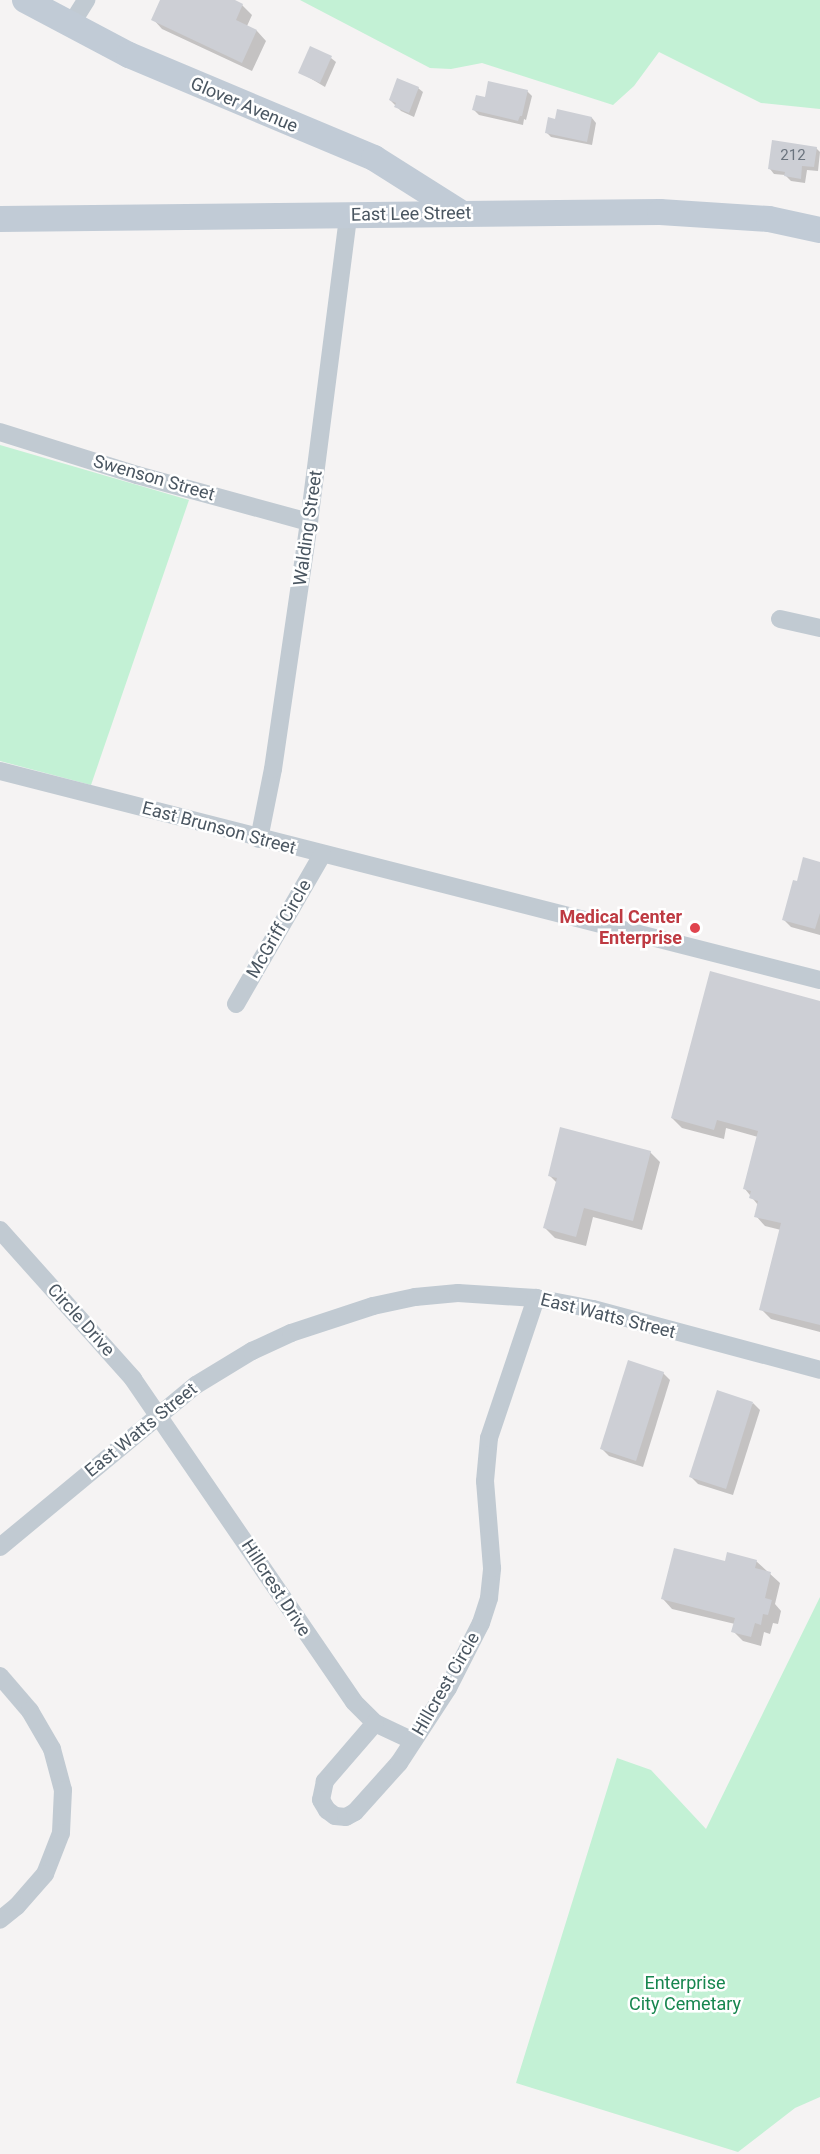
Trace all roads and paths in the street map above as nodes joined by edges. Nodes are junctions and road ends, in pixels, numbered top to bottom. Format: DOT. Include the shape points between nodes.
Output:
graph roads {
  1 [pos="25,0"];
  2 [pos="86,0"];
  3 [pos="70,26"];
  4 [pos="461,213"];
  5 [pos="348,216"];
  6 [pos="0,219"];
  7 [pos="820,230"];
  8 [pos="0,432"];
  9 [pos="309,522"];
  10 [pos="780,619"];
  11 [pos="820,628"];
  12 [pos="0,771"];
  13 [pos="259,839"];
  14 [pos="322,855"];
  15 [pos="820,980"];
  16 [pos="236,1004"];
  17 [pos="0,1230"];
  18 [pos="536,1298"];
  19 [pos="820,1370"];
  20 [pos="158,1414"];
  21 [pos="0,1547"];
  22 [pos="0,1676"];
  23 [pos="375,1723"];
  24 [pos="413,1742"];
  25 [pos="0,1920"];
  1 -- 3 [label="main road, Glover Avenue"];
  2 -- 3 [label="street"];
  3 -- 4 [label="main road, Glover Avenue" via="205,89 374,158"];
  4 -- 5 [label="main road, East Lee Street"];
  4 -- 7 [label="main road, East Lee Street" via="660,212 769,219"];
  5 -- 6 [label="main road, East Lee Street"];
  5 -- 9 [label="street, Walding Street"];
  8 -- 9 [label="street, Swenson Street"];
  9 -- 13 [label="street, Walding Street" via="273,770"];
  10 -- 11 [label="street"];
  12 -- 13 [label="street, East Brunson Street"];
  13 -- 14 [label="street, East Brunson Street"];
  14 -- 15 [label="street, East Brunson Street"];
  14 -- 16 [label="street, McGriff Circle"];
  17 -- 20 [label="street, Circle Drive" via="133,1379"];
  18 -- 19 [label="street, East Watts Street" via="593,1309"];
  18 -- 20 [label="street, East Watts Street" via="458,1293 373,1306 291,1333 252,1351"];
  18 -- 24 [label="street, Hillcrest Circle" via="489,1438 485,1481 492,1568 489,1598 465,1656"];
  20 -- 21 [label="street, East Watts Street"];
  20 -- 23 [label="street, Hillcrest Drive" via="334,1675"];
  22 -- 25 [label="street" via="30,1711 52,1749 63,1790 61,1833 45,1874"];
  23 -- 24 [label="street, Hillcrest Drive"];
  23 -- 24 [label="street, Hillcrest Circle" via="325,1781 321,1800 335,1816 346,1817 355,1812"];
}
